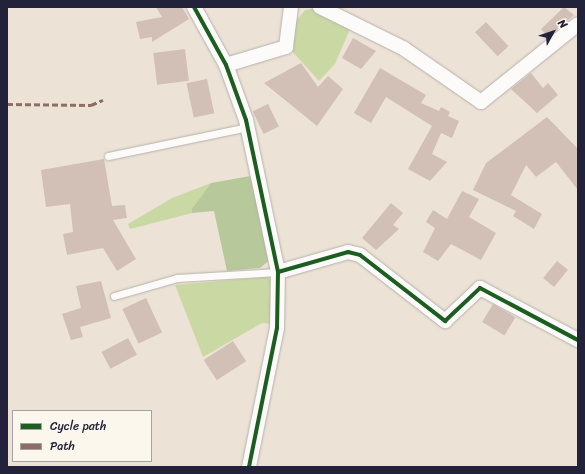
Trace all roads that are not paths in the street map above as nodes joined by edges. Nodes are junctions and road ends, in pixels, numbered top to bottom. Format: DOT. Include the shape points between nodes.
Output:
graph roads {
  1 [pos="194,7"];
  2 [pos="291,7"];
  3 [pos="320,7"];
  4 [pos="578,24"];
  5 [pos="226,65"];
  6 [pos="248,127"];
  7 [pos="108,156"];
  8 [pos="278,272"];
  9 [pos="114,296"];
  10 [pos="578,340"];
  11 [pos="249,467"];
  1 -- 5 [label="street"];
  2 -- 5 [label="street" via="286,47"];
  3 -- 4 [label="street" via="403,48 481,102"];
  5 -- 6 [label="street"];
  6 -- 7 [label="lane"];
  6 -- 8 [label="street"];
  8 -- 9 [label="lane" via="177,278"];
  8 -- 10 [label="street" via="348,252 360,255 445,321 480,288"];
  8 -- 11 [label="street" via="277,328"];
}
